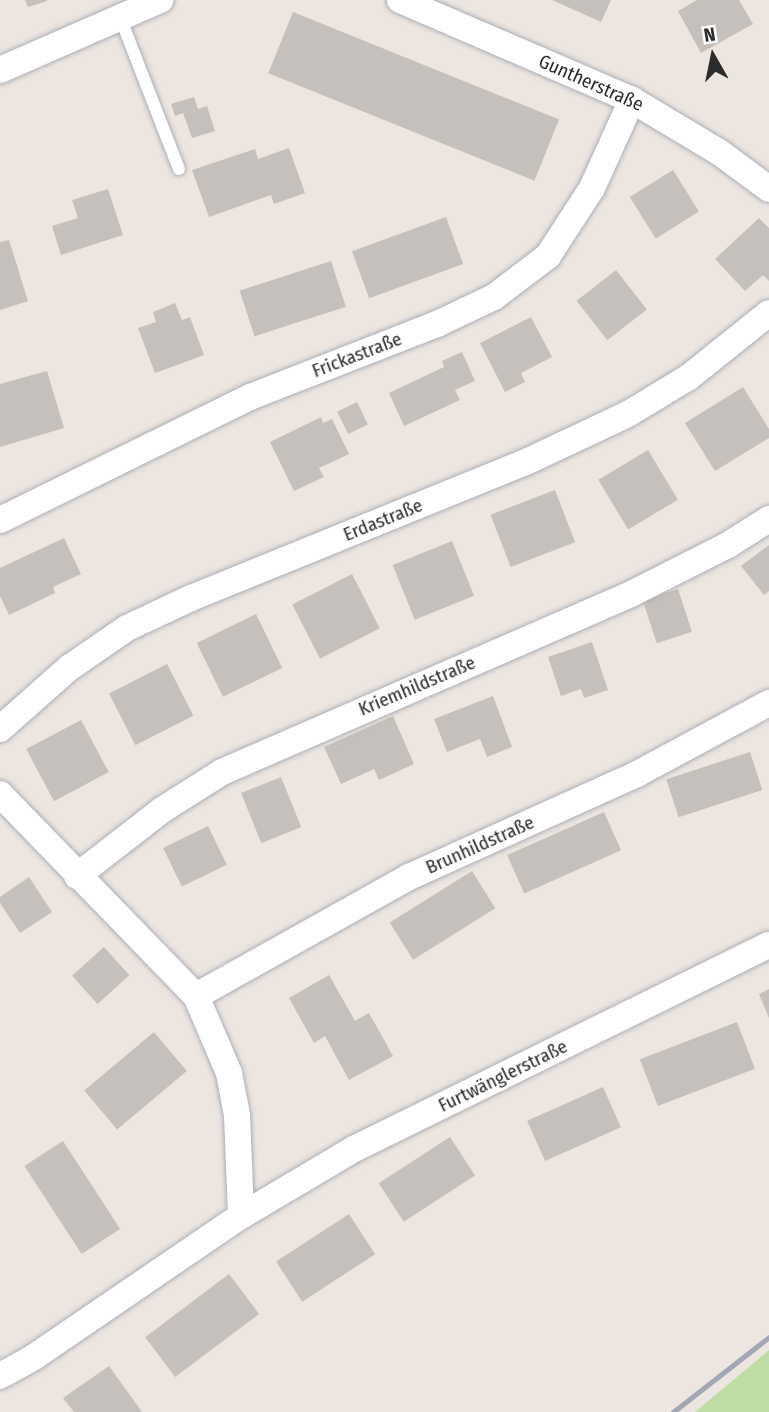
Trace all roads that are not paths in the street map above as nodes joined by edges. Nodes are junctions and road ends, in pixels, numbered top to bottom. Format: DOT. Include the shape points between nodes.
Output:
graph roads {
  1 [pos="160,0"];
  2 [pos="400,0"];
  3 [pos="120,17"];
  4 [pos="0,70"];
  5 [pos="632,100"];
  6 [pos="179,169"];
  7 [pos="769,190"];
  8 [pos="769,313"];
  9 [pos="769,519"];
  10 [pos="0,520"];
  11 [pos="769,703"];
  12 [pos="0,729"];
  13 [pos="0,794"];
  14 [pos="77,876"];
  15 [pos="769,945"];
  16 [pos="196,996"];
  17 [pos="241,1216"];
  18 [pos="0,1376"];
  1 -- 3 [label="street"];
  2 -- 5 [label="street, Guntherstraße"];
  3 -- 4 [label="street"];
  3 -- 6 [label="lane"];
  5 -- 7 [label="street, Guntherstraße" via="719,152"];
  5 -- 10 [label="street, Frickastraße" via="592,188 548,256 494,297 250,397"];
  8 -- 12 [label="street, Erdastraße" via="689,377 628,414 526,462 127,628 69,668"];
  9 -- 14 [label="street, Kriemhildstraße" via="631,594 222,772 162,810"];
  11 -- 16 [label="street, Brunhildstraße" via="637,774 410,877"];
  13 -- 14 [label="street"];
  14 -- 16 [label="street"];
  15 -- 17 [label="street, Furtwänglerstraße" via="354,1149"];
  16 -- 17 [label="street" via="229,1073 237,1115"];
  17 -- 18 [label="street, Furtwänglerstraße"];
}
